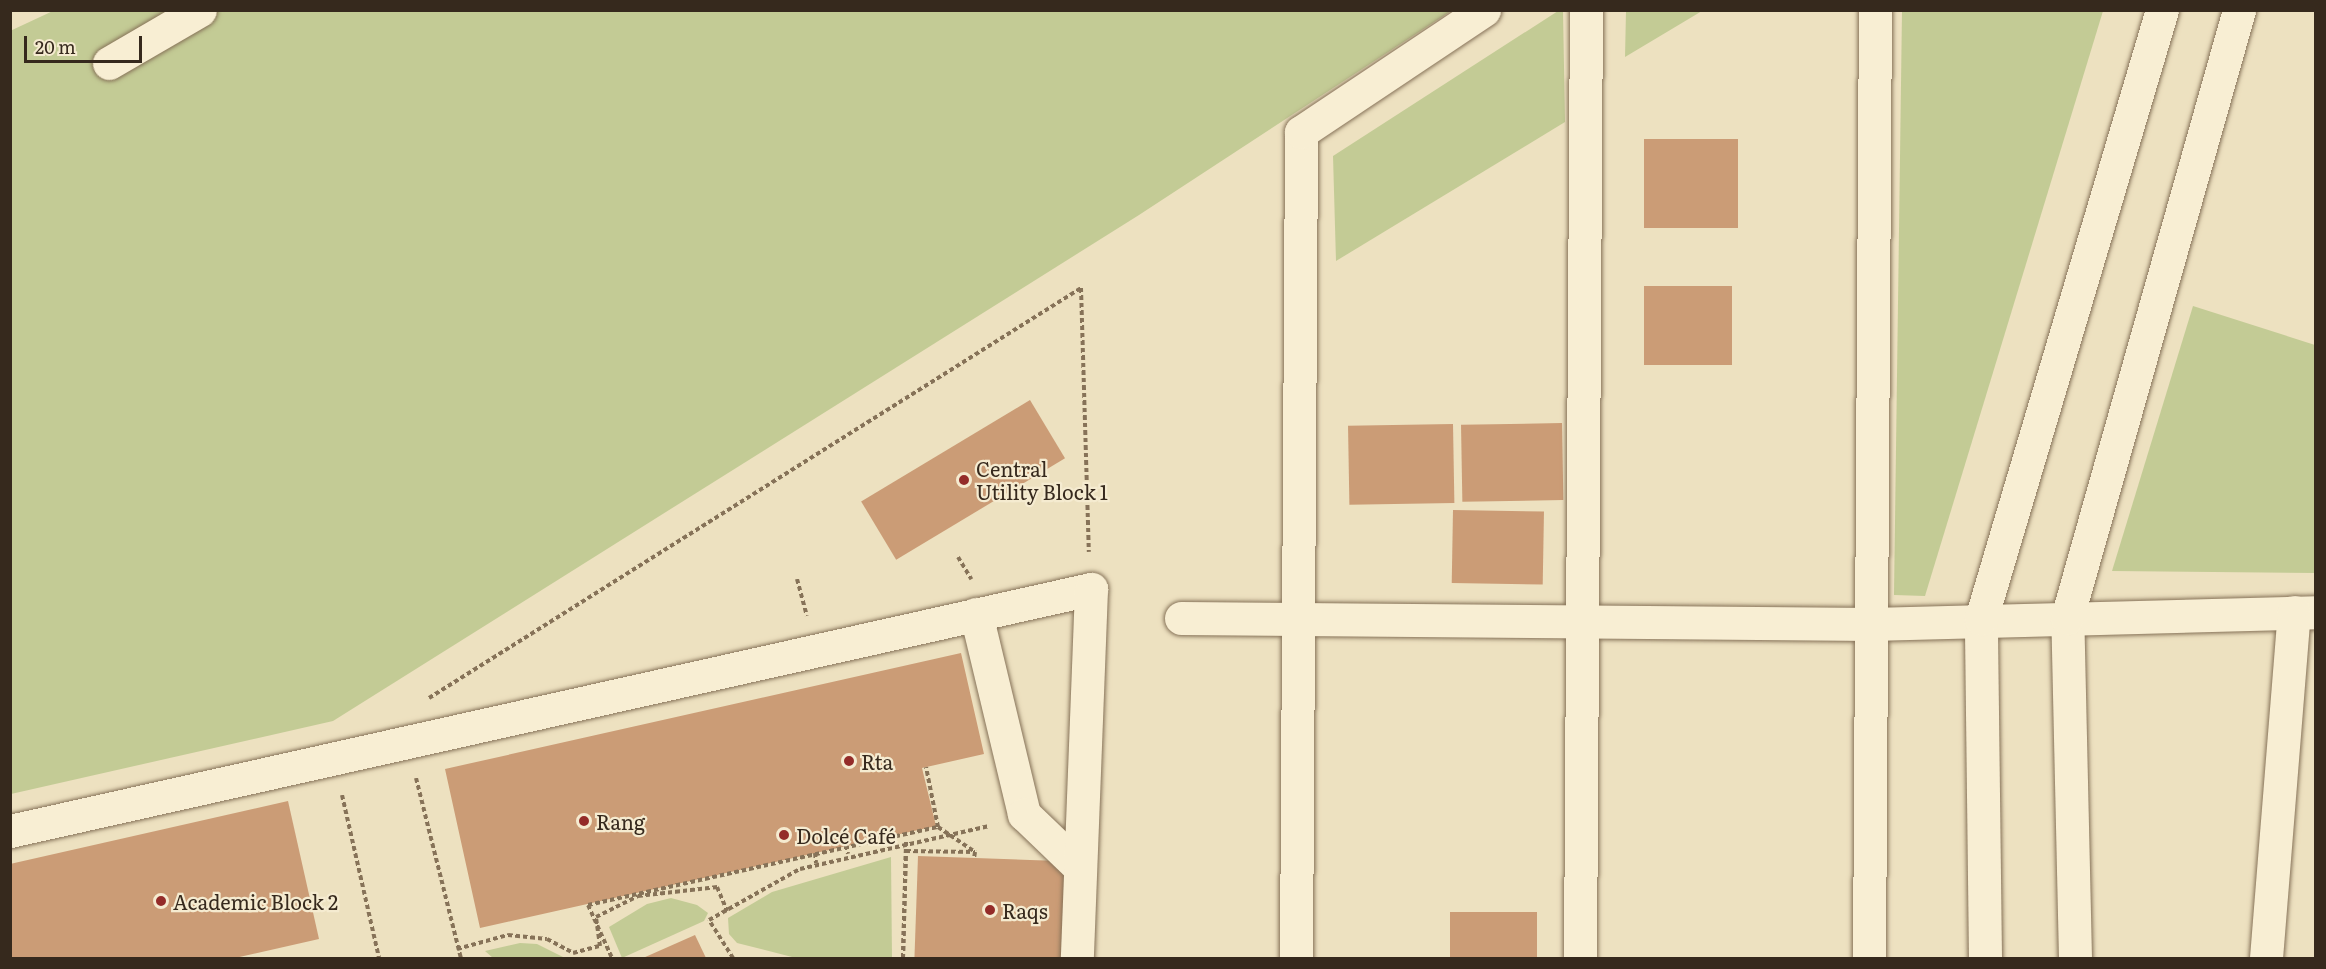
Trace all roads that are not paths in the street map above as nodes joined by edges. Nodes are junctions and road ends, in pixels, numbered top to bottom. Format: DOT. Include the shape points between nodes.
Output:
graph roads {
  1 [pos="200,10"];
  2 [pos="1484,10"];
  3 [pos="1586,10"];
  4 [pos="1875,10"];
  5 [pos="2162,10"];
  6 [pos="2239,10"];
  7 [pos="109,63"];
  8 [pos="2305,612"];
  9 [pos="976,614"];
  10 [pos="1181,618"];
  11 [pos="1299,618"];
  12 [pos="2067,618"];
  13 [pos="1583,619"];
  14 [pos="1980,619"];
  15 [pos="1871,624"];
  16 [pos="10,831"];
  17 [pos="1078,866"];
  18 [pos="1077,958"];
  19 [pos="1296,958"];
  20 [pos="1580,958"];
  21 [pos="1869,958"];
  22 [pos="1985,958"];
  23 [pos="2075,958"];
  24 [pos="2266,958"];
  1 -- 7 [label="street"];
  2 -- 11 [label="street" via="1301,132"];
  3 -- 13 [label="street"];
  4 -- 15 [label="street"];
  5 -- 14 [label="street"];
  6 -- 12 [label="street"];
  8 -- 12 [label="street"];
  8 -- 24 [label="street"];
  9 -- 16 [label="street"];
  9 -- 17 [label="street" via="1024,814"];
  9 -- 17 [label="street" via="1091,589"];
  10 -- 11 [label="street"];
  11 -- 13 [label="street"];
  11 -- 19 [label="street"];
  12 -- 14 [label="street"];
  12 -- 23 [label="street"];
  13 -- 15 [label="street"];
  13 -- 20 [label="street"];
  14 -- 15 [label="street"];
  14 -- 22 [label="street"];
  15 -- 21 [label="street"];
  17 -- 18 [label="street"];
}
